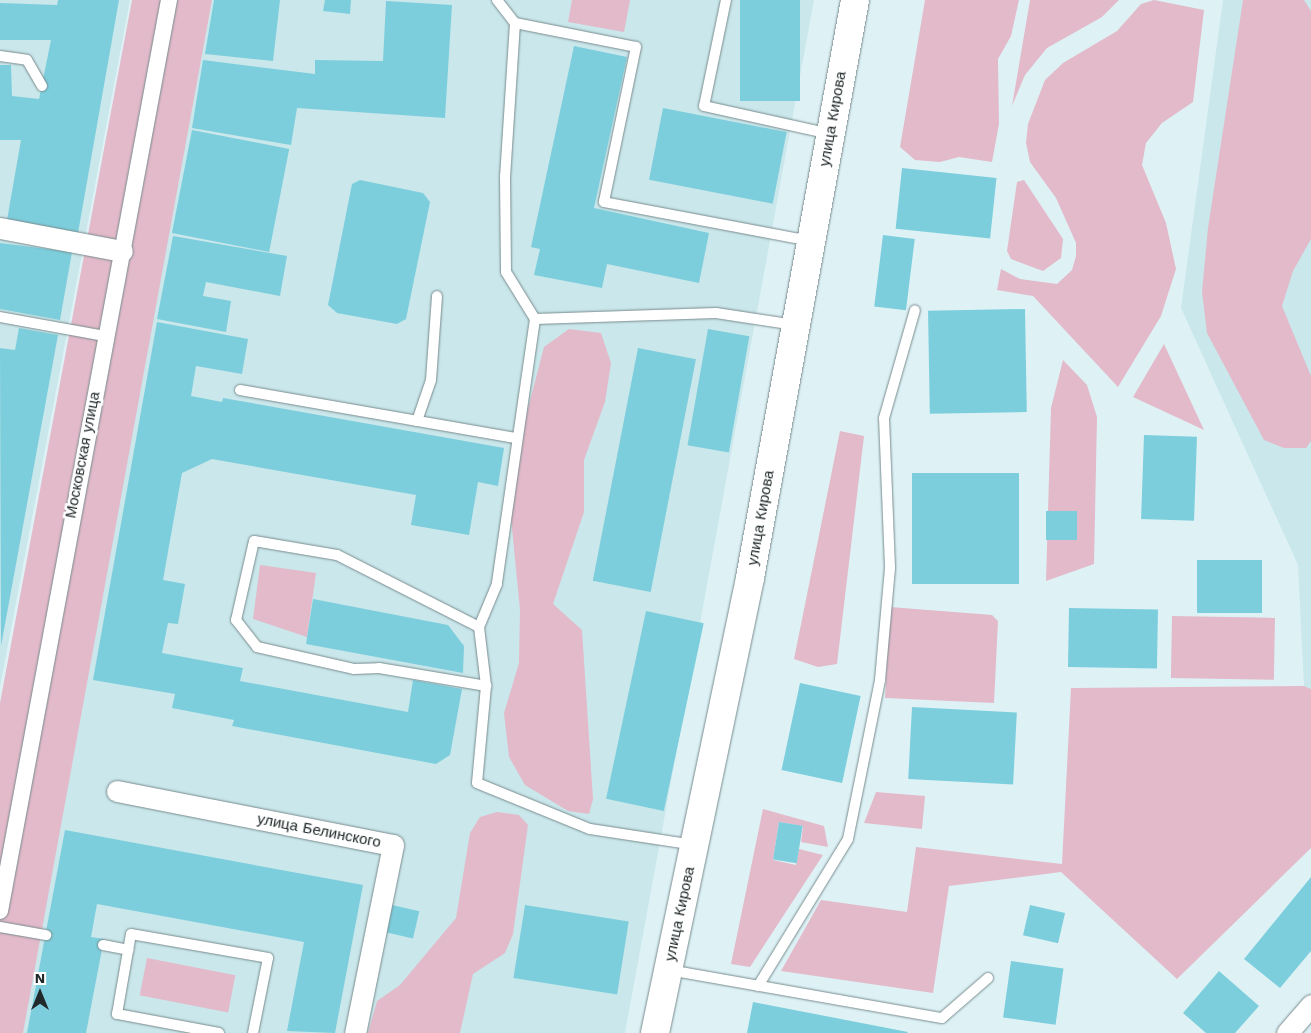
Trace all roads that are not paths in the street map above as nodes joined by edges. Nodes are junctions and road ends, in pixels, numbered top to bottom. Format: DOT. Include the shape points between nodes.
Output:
graph roads {
  1 [pos="169,0"];
  2 [pos="497,0"];
  3 [pos="726,0"];
  4 [pos="855,0"];
  5 [pos="514,23"];
  6 [pos="0,56"];
  7 [pos="42,86"];
  8 [pos="830,134"];
  9 [pos="0,228"];
  10 [pos="811,242"];
  11 [pos="122,251"];
  12 [pos="437,296"];
  13 [pos="915,310"];
  14 [pos="0,318"];
  15 [pos="535,319"];
  16 [pos="796,325"];
  17 [pos="105,336"];
  18 [pos="240,390"];
  19 [pos="417,421"];
  20 [pos="514,438"];
  21 [pos="479,627"];
  22 [pos="486,686"];
  23 [pos="117,791"];
  24 [pos="694,846"];
  25 [pos="0,910"];
  26 [pos="0,927"];
  27 [pos="46,935"];
  28 [pos="103,945"];
  29 [pos="129,950"];
  30 [pos="668,970"];
  31 [pos="988,978"];
  32 [pos="758,986"];
  33 [pos="1311,1006"];
  34 [pos="214,1032"];
  35 [pos="253,1033"];
  36 [pos="354,1033"];
  37 [pos="655,1033"];
  38 [pos="1287,1033"];
  1 -- 11 [label="street, Московская улица"];
  2 -- 5 [label="lane"];
  3 -- 8 [label="lane" via="704,106"];
  4 -- 8 [label="main road, улица Кирова"];
  5 -- 10 [label="lane" via="636,47 604,202"];
  5 -- 15 [label="lane" via="505,176 506,272"];
  6 -- 7 [label="lane" via="27,60"];
  8 -- 10 [label="main road, улица Кирова"];
  9 -- 11 [label="street"];
  10 -- 16 [label="main road, улица Кирова"];
  11 -- 17 [label="street, Московская улица"];
  12 -- 19 [label="lane" via="431,380"];
  13 -- 32 [label="lane" via="884,418 890,576 880,680 848,839"];
  14 -- 17 [label="lane"];
  15 -- 16 [label="lane" via="716,313"];
  15 -- 20 [label="lane"];
  16 -- 24 [label="main road, улица Кирова"];
  17 -- 25 [label="street, Московская улица"];
  18 -- 19 [label="lane"];
  19 -- 20 [label="lane"];
  20 -- 21 [label="lane" via="496,584"];
  21 -- 22 [label="lane"];
  21 -- 22 [label="lane" via="337,555 254,541 236,620 257,646 354,669 379,668"];
  22 -- 24 [label="lane" via="477,783 590,828"];
  23 -- 36 [label="street, улица Белинского" via="393,846"];
  24 -- 30 [label="main road, улица Кирова"];
  26 -- 27 [label="lane"];
  28 -- 29 [label="lane"];
  29 -- 34 [label="lane" via="117,1014"];
  29 -- 35 [label="lane" via="132,934 268,958"];
  30 -- 32 [label="lane"];
  30 -- 37 [label="main road, улица Кирова"];
  31 -- 32 [label="lane" via="942,1018"];
  33 -- 38 [label="street"];
}
